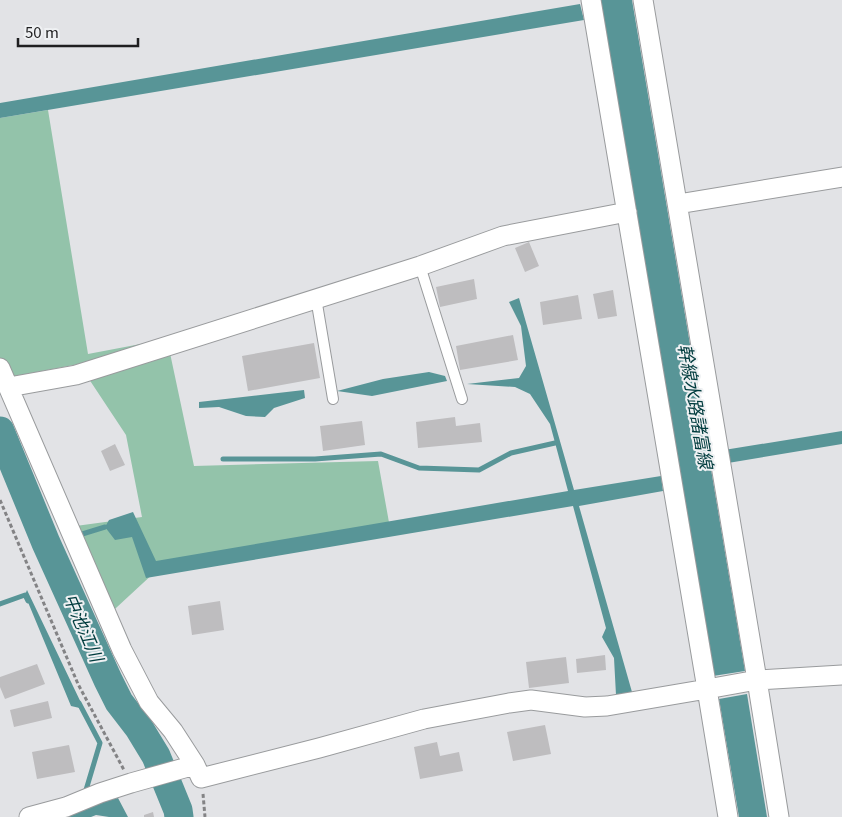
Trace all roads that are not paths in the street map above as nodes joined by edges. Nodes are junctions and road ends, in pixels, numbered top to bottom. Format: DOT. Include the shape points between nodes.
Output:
graph roads {
  1 [pos="591,0"];
  2 [pos="643,0"];
  3 [pos="842,177"];
  4 [pos="678,204"];
  5 [pos="627,212"];
  6 [pos="420,266"];
  7 [pos="316,298"];
  8 [pos="0,368"];
  9 [pos="9,387"];
  10 [pos="333,399"];
  11 [pos="462,399"];
  12 [pos="842,675"];
  13 [pos="732,684"];
  14 [pos="198,772"];
  15 [pos="29,817"];
  16 [pos="728,817"];
  17 [pos="779,817"];
  1 -- 5 [label="street"];
  2 -- 4 [label="street"];
  3 -- 4 [label="street"];
  4 -- 13 [label="street"];
  5 -- 6 [label="street" via="503,236"];
  5 -- 13 [label="street"];
  6 -- 7 [label="street"];
  6 -- 11 [label="lane"];
  7 -- 9 [label="street" via="76,375"];
  7 -- 10 [label="lane"];
  8 -- 9 [label="street"];
  9 -- 14 [label="street" via="122,650 149,702 173,731"];
  12 -- 13 [label="street"];
  13 -- 14 [label="street" via="607,706 585,707 531,700 510,703 424,719 319,748"];
  13 -- 16 [label="street"];
  13 -- 17 [label="street"];
  14 -- 15 [label="street" via="131,783"];
}
